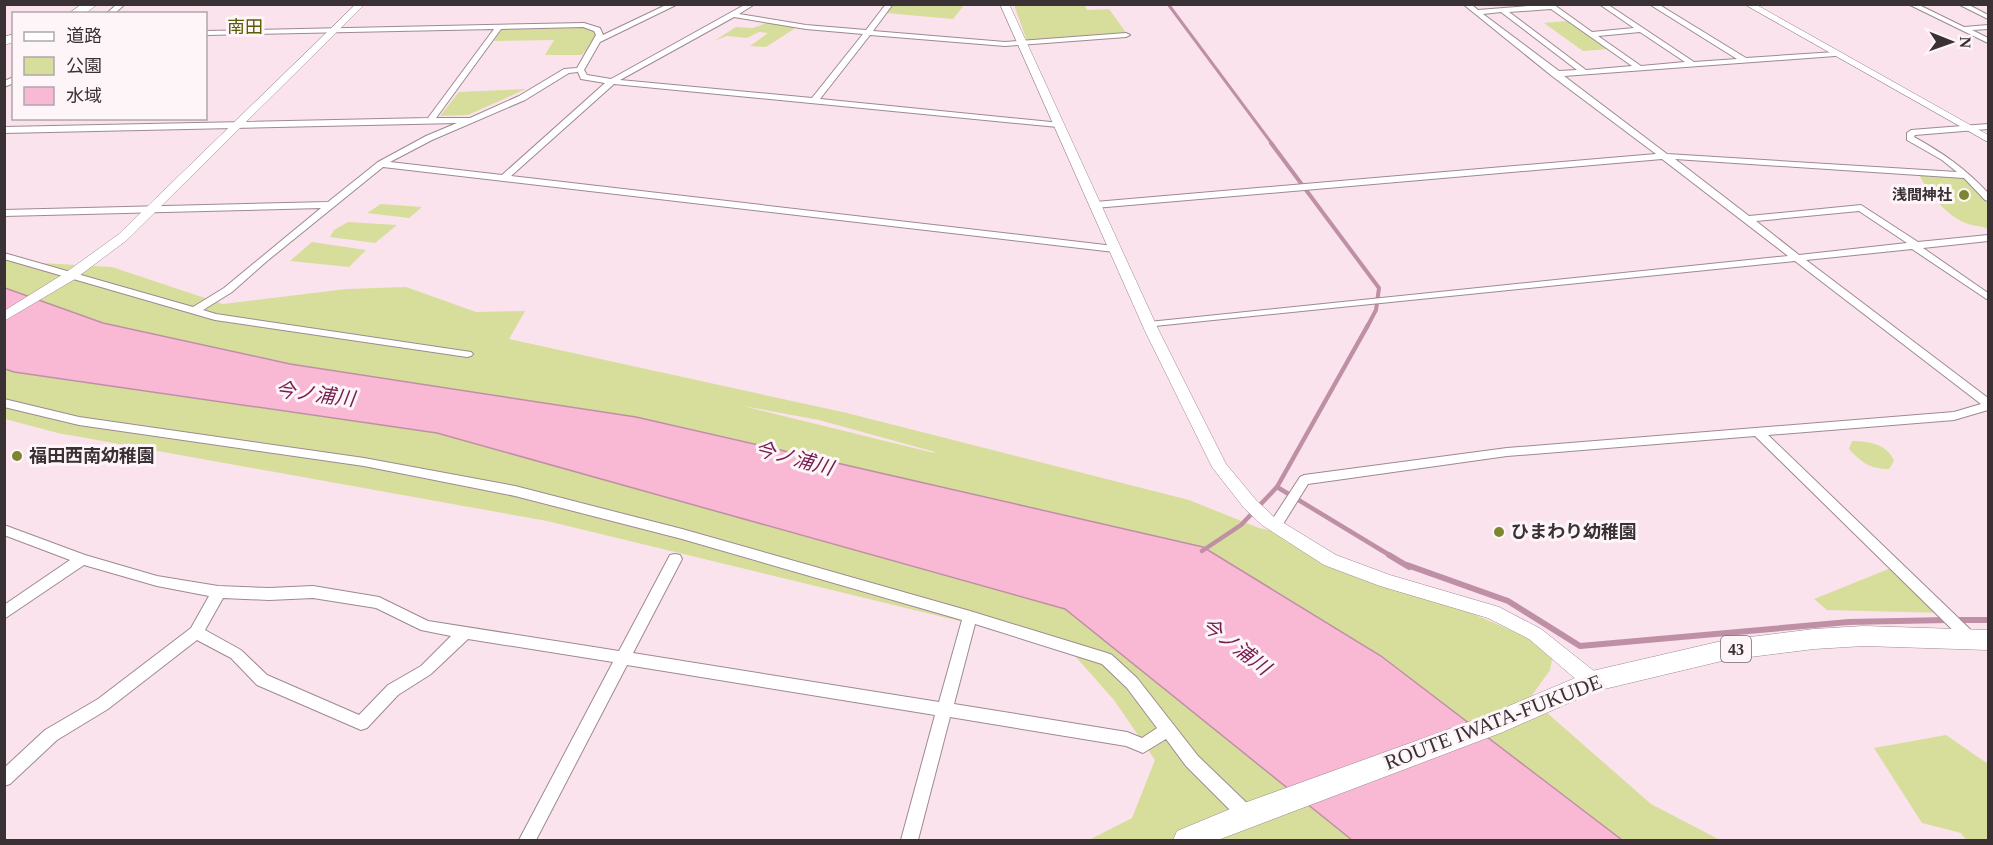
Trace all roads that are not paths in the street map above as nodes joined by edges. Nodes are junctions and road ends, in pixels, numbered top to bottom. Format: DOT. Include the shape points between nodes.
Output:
graph roads {
  1 [pos="92,4"];
  2 [pos="361,4"];
  3 [pos="675,4"];
  4 [pos="752,4"];
  5 [pos="890,4"];
  6 [pos="1004,4"];
  7 [pos="1466,4"];
  8 [pos="1602,4"];
  9 [pos="1652,4"];
  10 [pos="1748,4"];
  11 [pos="1911,4"];
  12 [pos="1961,4"];
  13 [pos="1550,6"];
  14 [pos="1502,10"];
  15 [pos="78,12"];
  16 [pos="1476,12"];
  17 [pos="734,15"];
  18 [pos="1989,17"];
  19 [pos="499,27"];
  20 [pos="1989,27"];
  21 [pos="1962,29"];
  22 [pos="335,30"];
  23 [pos="1641,30"];
  24 [pos="207,33"];
  25 [pos="868,33"];
  26 [pos="1590,34"];
  27 [pos="1126,35"];
  28 [pos="598,40"];
  29 [pos="1989,41"];
  30 [pos="681,43"];
  31 [pos="1020,43"];
  32 [pos="700,47"];
  33 [pos="1835,54"];
  34 [pos="1746,61"];
  35 [pos="1692,64"];
  36 [pos="1638,67"];
  37 [pos="580,70"];
  38 [pos="1584,72"];
  39 [pos="1555,74"];
  40 [pos="612,81"];
  41 [pos="814,101"];
  42 [pos="470,120"];
  43 [pos="429,121"];
  44 [pos="239,125"];
  45 [pos="1058,125"];
  46 [pos="1989,126"];
  47 [pos="1969,128"];
  48 [pos="4,130"];
  49 [pos="1989,139"];
  50 [pos="1661,156"];
  51 [pos="381,164"];
  52 [pos="1967,176"];
  53 [pos="504,178"];
  54 [pos="1989,198"];
  55 [pos="328,205"];
  56 [pos="1095,205"];
  57 [pos="154,209"];
  58 [pos="4,213"];
  59 [pos="1748,219"];
  60 [pos="1989,238"];
  61 [pos="1915,245"];
  62 [pos="1114,249"];
  63 [pos="4,256"];
  64 [pos="1799,258"];
  65 [pos="71,275"];
  66 [pos="1989,297"];
  67 [pos="194,311"];
  68 [pos="4,317"];
  69 [pos="1149,325"];
  70 [pos="467,354"];
  71 [pos="4,403"];
  72 [pos="1989,405"];
  73 [pos="1758,432"];
  74 [pos="1275,526"];
  75 [pos="4,530"];
  76 [pos="82,559"];
  77 [pos="675,559"];
  78 [pos="218,591"];
  79 [pos="4,613"];
  80 [pos="970,617"];
  81 [pos="196,632"];
  82 [pos="465,632"];
  83 [pos="1980,639"];
  84 [pos="623,658"];
  85 [pos="1592,681"];
  86 [pos="945,709"];
  87 [pos="1168,729"];
  88 [pos="4,779"];
  89 [pos="1247,815"];
  90 [pos="527,840"];
  91 [pos="909,840"];
  92 [pos="1187,840"];
  1 -- 15 [label="highway"];
  2 -- 22 [label="street"];
  3 -- 28 [label="street"];
  4 -- 17 [label="street"];
  5 -- 25 [label="street"];
  6 -- 31 [label="street"];
  7 -- 16 [label="street"];
  8 -- 23 [label="street"];
  9 -- 34 [label="street"];
  10 -- 33 [label="street"];
  11 -- 21 [label="street"];
  12 -- 18 [label="street"];
  13 -- 14 [label="street"];
  13 -- 26 [label="street"];
  14 -- 16 [label="street"];
  14 -- 38 [label="street"];
  16 -- 39 [label="street"];
  17 -- 25 [label="street"];
  17 -- 30 [label="street"];
  19 -- 22 [label="street"];
  19 -- 28 [label="street" via="584,25 597,30"];
  19 -- 43 [label="street"];
  20 -- 21 [label="street"];
  21 -- 29 [label="street"];
  22 -- 24 [label="street"];
  22 -- 44 [label="street"];
  23 -- 26 [label="street"];
  23 -- 35 [label="street"];
  25 -- 31 [label="street"];
  25 -- 41 [label="street"];
  26 -- 36 [label="street"];
  27 -- 31 [label="street"];
  28 -- 37 [label="street"];
  30 -- 32 [label="street"];
  30 -- 40 [label="street"];
  31 -- 45 [label="street"];
  33 -- 34 [label="street"];
  33 -- 47 [label="street"];
  34 -- 35 [label="street"];
  35 -- 36 [label="street"];
  36 -- 38 [label="street"];
  37 -- 40 [label="street" via="584,76"];
  37 -- 42 [label="street" via="567,71 524,97"];
  38 -- 39 [label="street"];
  39 -- 50 [label="street"];
  40 -- 41 [label="street"];
  40 -- 53 [label="street"];
  41 -- 45 [label="street"];
  42 -- 43 [label="street"];
  42 -- 51 [label="street"];
  43 -- 44 [label="street"];
  44 -- 48 [label="street"];
  44 -- 57 [label="street"];
  45 -- 56 [label="street"];
  46 -- 47 [label="street"];
  47 -- 49 [label="street"];
  47 -- 52 [label="street" via="1911,133 1910,138"];
  50 -- 52 [label="street"];
  50 -- 56 [label="street"];
  50 -- 59 [label="street"];
  51 -- 53 [label="street"];
  51 -- 55 [label="street"];
  52 -- 54 [label="street"];
  53 -- 62 [label="street"];
  55 -- 57 [label="street"];
  55 -- 67 [label="street" via="228,290"];
  56 -- 62 [label="street"];
  57 -- 58 [label="street"];
  57 -- 65 [label="street"];
  59 -- 61 [label="street" via="1861,208"];
  59 -- 64 [label="street"];
  60 -- 61 [label="street"];
  61 -- 64 [label="street"];
  61 -- 66 [label="street"];
  62 -- 69 [label="street"];
  63 -- 65 [label="street"];
  64 -- 69 [label="street"];
  64 -- 72 [label="street"];
  65 -- 67 [label="street"];
  65 -- 68 [label="street"];
  67 -- 70 [label="street"];
  69 -- 74 [label="street" via="1220,467 1250,504"];
  71 -- 80 [label="street" via="79,421 364,462 515,491 682,534"];
  72 -- 73 [label="street" via="1954,416"];
  73 -- 74 [label="street" via="1507,452 1304,480"];
  73 -- 83 [label="street"];
  74 -- 85 [label="street" via="1330,560 1493,612 1536,634"];
  75 -- 76 [label="street"];
  76 -- 78 [label="street" via="157,581"];
  76 -- 79 [label="street"];
  77 -- 84 [label="street"];
  78 -- 81 [label="street"];
  78 -- 82 [label="street" via="313,592 379,603 426,626"];
  80 -- 86 [label="street"];
  80 -- 87 [label="street" via="1107,659 1132,682"];
  81 -- 82 [label="street" via="236,654 262,680 361,723 393,690 426,670"];
  81 -- 88 [label="street" via="103,704 51,735"];
  82 -- 84 [label="street"];
  83 -- 85 [label="main road, ROUTE IWATA-FUKUDE / 43" via="1814,639 1726,650"];
  84 -- 86 [label="street"];
  84 -- 90 [label="street"];
  85 -- 89 [label="main road, ROUTE IWATA-FUKUDE / 43" via="1494,724"];
  86 -- 87 [label="street" via="1127,739 1143,746"];
  86 -- 91 [label="street"];
  87 -- 89 [label="street" via="1192,761"];
  89 -- 92 [label="main road, ROUTE IWATA-FUKUDE / 43"];
}
